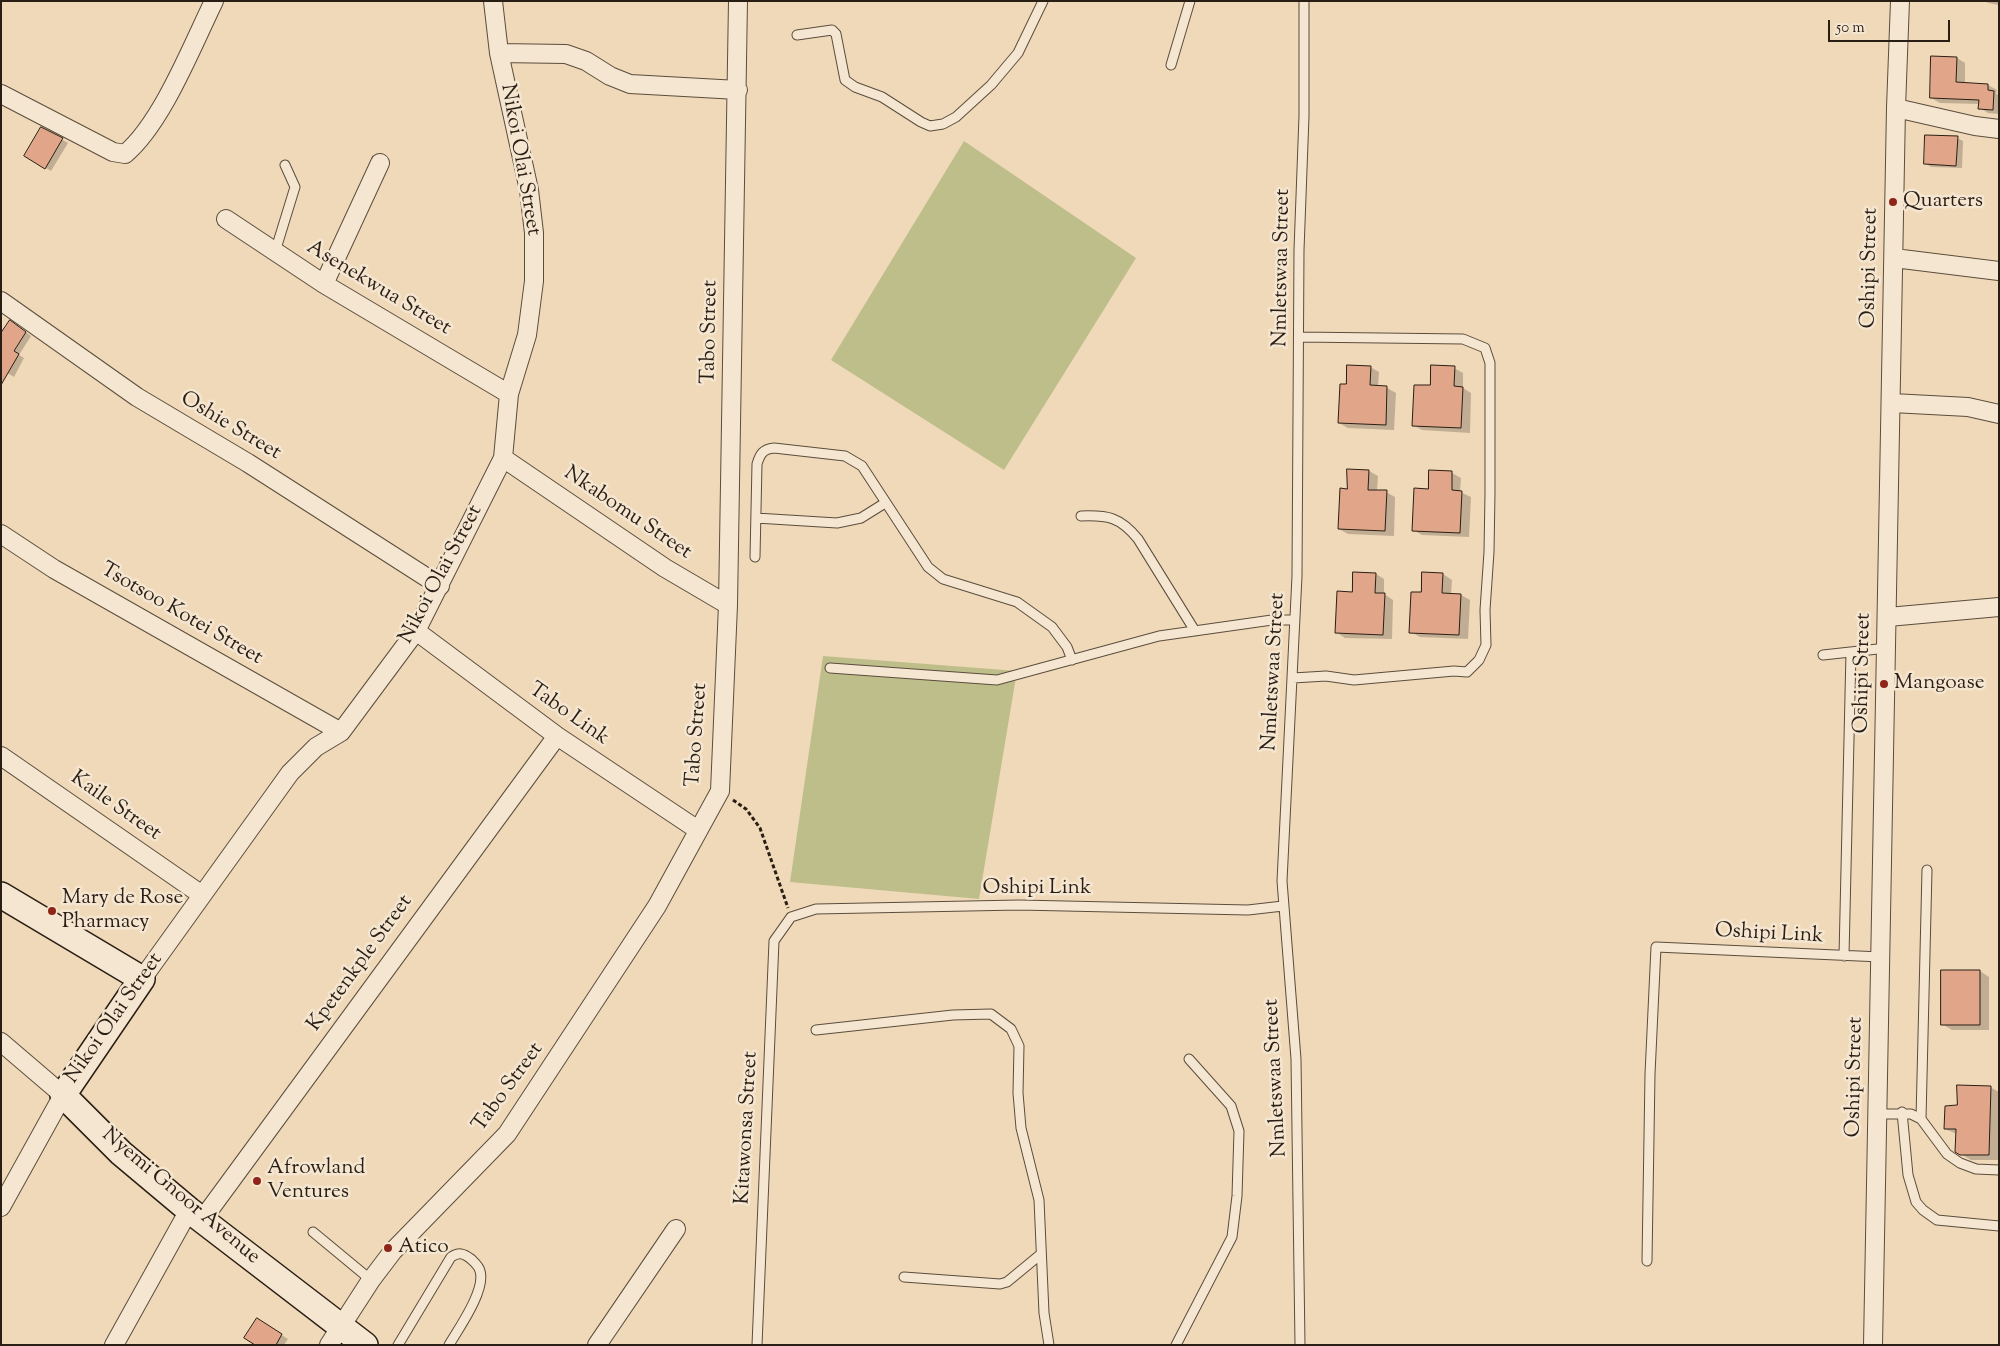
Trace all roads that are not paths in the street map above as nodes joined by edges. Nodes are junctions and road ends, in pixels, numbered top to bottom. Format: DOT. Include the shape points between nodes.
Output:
graph roads {
  1 [pos="214,1"];
  2 [pos="493,1"];
  3 [pos="738,1"];
  4 [pos="1043,1"];
  5 [pos="1190,1"];
  6 [pos="1304,1"];
  7 [pos="1900,1"];
  8 [pos="797,35"];
  9 [pos="498,53"];
  10 [pos="1171,65"];
  11 [pos="738,90"];
  12 [pos="1,94"];
  13 [pos="1896,108"];
  14 [pos="1999,129"];
  15 [pos="380,163"];
  16 [pos="285,165"];
  17 [pos="226,218"];
  18 [pos="275,252"];
  19 [pos="1894,258"];
  20 [pos="1999,271"];
  21 [pos="324,284"];
  22 [pos="1,301"];
  23 [pos="1299,337"];
  24 [pos="509,394"];
  25 [pos="1892,403"];
  26 [pos="1999,414"];
  27 [pos="503,458"];
  28 [pos="886,503"];
  29 [pos="1081,516"];
  30 [pos="756,518"];
  31 [pos="1,534"];
  32 [pos="755,557"];
  33 [pos="440,586"];
  34 [pos="728,605"];
  35 [pos="1999,607"];
  36 [pos="1888,617"];
  37 [pos="1295,620"];
  38 [pos="416,631"];
  39 [pos="1195,631"];
  40 [pos="1887,648"];
  41 [pos="1851,652"];
  42 [pos="1823,655"];
  43 [pos="1072,660"];
  44 [pos="830,668"];
  45 [pos="1293,678"];
  46 [pos="341,732"];
  47 [pos="557,736"];
  48 [pos="1,756"];
  49 [pos="698,830"];
  50 [pos="1927,870"];
  51 [pos="1,895"];
  52 [pos="202,895"];
  53 [pos="1283,906"];
  54 [pos="791,918"];
  55 [pos="1844,956"];
  56 [pos="1881,957"];
  57 [pos="142,979"];
  58 [pos="816,1030"];
  59 [pos="1,1042"];
  60 [pos="1189,1059"];
  61 [pos="63,1094"];
  62 [pos="1902,1112"];
  63 [pos="1878,1114"];
  64 [pos="1920,1119"];
  65 [pos="1999,1170"];
  66 [pos="1,1207"];
  67 [pos="196,1215"];
  68 [pos="1999,1226"];
  69 [pos="676,1229"];
  70 [pos="313,1232"];
  71 [pos="1041,1254"];
  72 [pos="1647,1262"];
  73 [pos="904,1277"];
  74 [pos="371,1280"];
  75 [pos="334,1335"];
  76 [pos="114,1345"];
  77 [pos="365,1345"];
  78 [pos="398,1345"];
  79 [pos="449,1345"];
  80 [pos="597,1345"];
  81 [pos="757,1345"];
  82 [pos="1049,1345"];
  83 [pos="1176,1345"];
  84 [pos="1300,1345"];
  85 [pos="1873,1345"];
  1 -- 12 [label="street" via="160,110 139,141 125,154 114,152"];
  2 -- 9 [label="street, Nikoi Olai Street"];
  3 -- 11 [label="street, Tabo Street"];
  4 -- 8 [label="lane" via="1018,53 991,85 956,117 944,124 930,126 882,97 845,80 836,34 832,30"];
  5 -- 10 [label="lane"];
  6 -- 23 [label="lane, Nmletswaa Street"];
  7 -- 13 [label="street, Oshipi Street"];
  9 -- 11 [label="street" via="566,54 630,84"];
  9 -- 24 [label="street, Nikoi Olai Street" via="528,190 534,233 534,281 526,335"];
  11 -- 34 [label="street, Tabo Street"];
  13 -- 14 [label="street"];
  13 -- 19 [label="street, Oshipi Street"];
  15 -- 21 [label="street"];
  16 -- 18 [label="lane" via="295,187"];
  17 -- 18 [label="street, Asenekwua Street"];
  18 -- 21 [label="street, Asenekwua Street"];
  19 -- 20 [label="street"];
  19 -- 25 [label="street, Oshipi Street"];
  21 -- 24 [label="street, Asenekwua Street"];
  22 -- 33 [label="street, Oshie Street" via="137,397 248,463"];
  23 -- 37 [label="lane, Nmletswaa Street"];
  23 -- 45 [label="lane" via="1463,339 1485,348 1490,363 1490,513 1486,645 1467,672 1354,680 1326,676"];
  24 -- 27 [label="street, Nikoi Olai Street"];
  25 -- 26 [label="street" via="1968,407"];
  25 -- 36 [label="street, Oshipi Street"];
  27 -- 33 [label="street, Nikoi Olai Street"];
  27 -- 34 [label="street, Nkabomu Street" via="657,563"];
  28 -- 30 [label="lane" via="861,518 838,523"];
  28 -- 30 [label="lane" via="856,461 845,456 774,448 764,451 757,464"];
  28 -- 43 [label="lane" via="928,567 943,579 1017,602 1052,627"];
  29 -- 39 [label="lane" via="1097,515 1127,526"];
  30 -- 32 [label="lane"];
  31 -- 46 [label="street, Tsotsoo Kotei Street" via="54,568"];
  33 -- 38 [label="street, Nikoi Olai Street"];
  34 -- 49 [label="street, Tabo Street" via="720,791"];
  35 -- 36 [label="street"];
  36 -- 40 [label="street, Oshipi Street"];
  37 -- 39 [label="lane" via="1272,620"];
  37 -- 45 [label="lane, Nmletswaa Street"];
  38 -- 46 [label="street, Nikoi Olai Street"];
  38 -- 47 [label="street, Tabo Link"];
  39 -- 43 [label="lane" via="1159,636"];
  40 -- 41 [label="lane"];
  40 -- 56 [label="street, Oshipi Street"];
  41 -- 42 [label="lane"];
  41 -- 55 [label="lane"];
  43 -- 44 [label="lane" via="998,680"];
  45 -- 53 [label="lane, Nmletswaa Street"];
  46 -- 52 [label="street, Nikoi Olai Street" via="316,747 290,773"];
  47 -- 49 [label="street, Tabo Link"];
  47 -- 67 [label="street, Kpetenkple Street"];
  48 -- 52 [label="street, Kaile Street"];
  49 -- 74 [label="street, Tabo Street" via="657,906 507,1134 393,1251"];
  50 -- 64 [label="lane"];
  51 -- 57 [label="street"];
  52 -- 57 [label="street, Nikoi Olai Street"];
  53 -- 54 [label="lane, Oshipi Link" via="1248,910 1019,905 845,908 816,909"];
  53 -- 84 [label="lane, Nmletswaa Street" via="1298,1088"];
  54 -- 81 [label="lane, Kitawonsa Street" via="774,941"];
  55 -- 56 [label="lane, Oshipi Link"];
  55 -- 72 [label="lane, Oshipi Link" via="1656,947"];
  56 -- 63 [label="street, Oshipi Street"];
  57 -- 61 [label="street, Nikoi Olai Street"];
  58 -- 71 [label="lane" via="991,1014 1011,1029 1019,1046 1020,1120 1039,1200"];
  59 -- 61 [label="street, Nyemi Gnoor Avenue"];
  60 -- 83 [label="lane" via="1231,1106 1238,1131 1237,1196 1232,1237"];
  61 -- 66 [label="street, Nikoi Olai Street"];
  61 -- 67 [label="street, Nyemi Gnoor Avenue" via="121,1153"];
  62 -- 63 [label="lane"];
  62 -- 64 [label="lane"];
  62 -- 68 [label="lane" via="1908,1175 1916,1202 1937,1220"];
  63 -- 85 [label="street, Oshipi Street"];
  64 -- 65 [label="lane" via="1947,1154 1960,1163 1976,1169"];
  67 -- 75 [label="street, Nyemi Gnoor Avenue"];
  67 -- 76 [label="street, Kpetenkple Street"];
  69 -- 80 [label="street"];
  70 -- 74 [label="lane"];
  71 -- 73 [label="lane" via="1007,1282 1000,1284"];
  71 -- 82 [label="lane"];
  74 -- 75 [label="street, Tabo Street"];
  75 -- 77 [label="street, Nyemi Gnoor Avenue"];
  78 -- 79 [label="lane" via="450,1258 464,1254 476,1264 481,1280 472,1305"];
}
